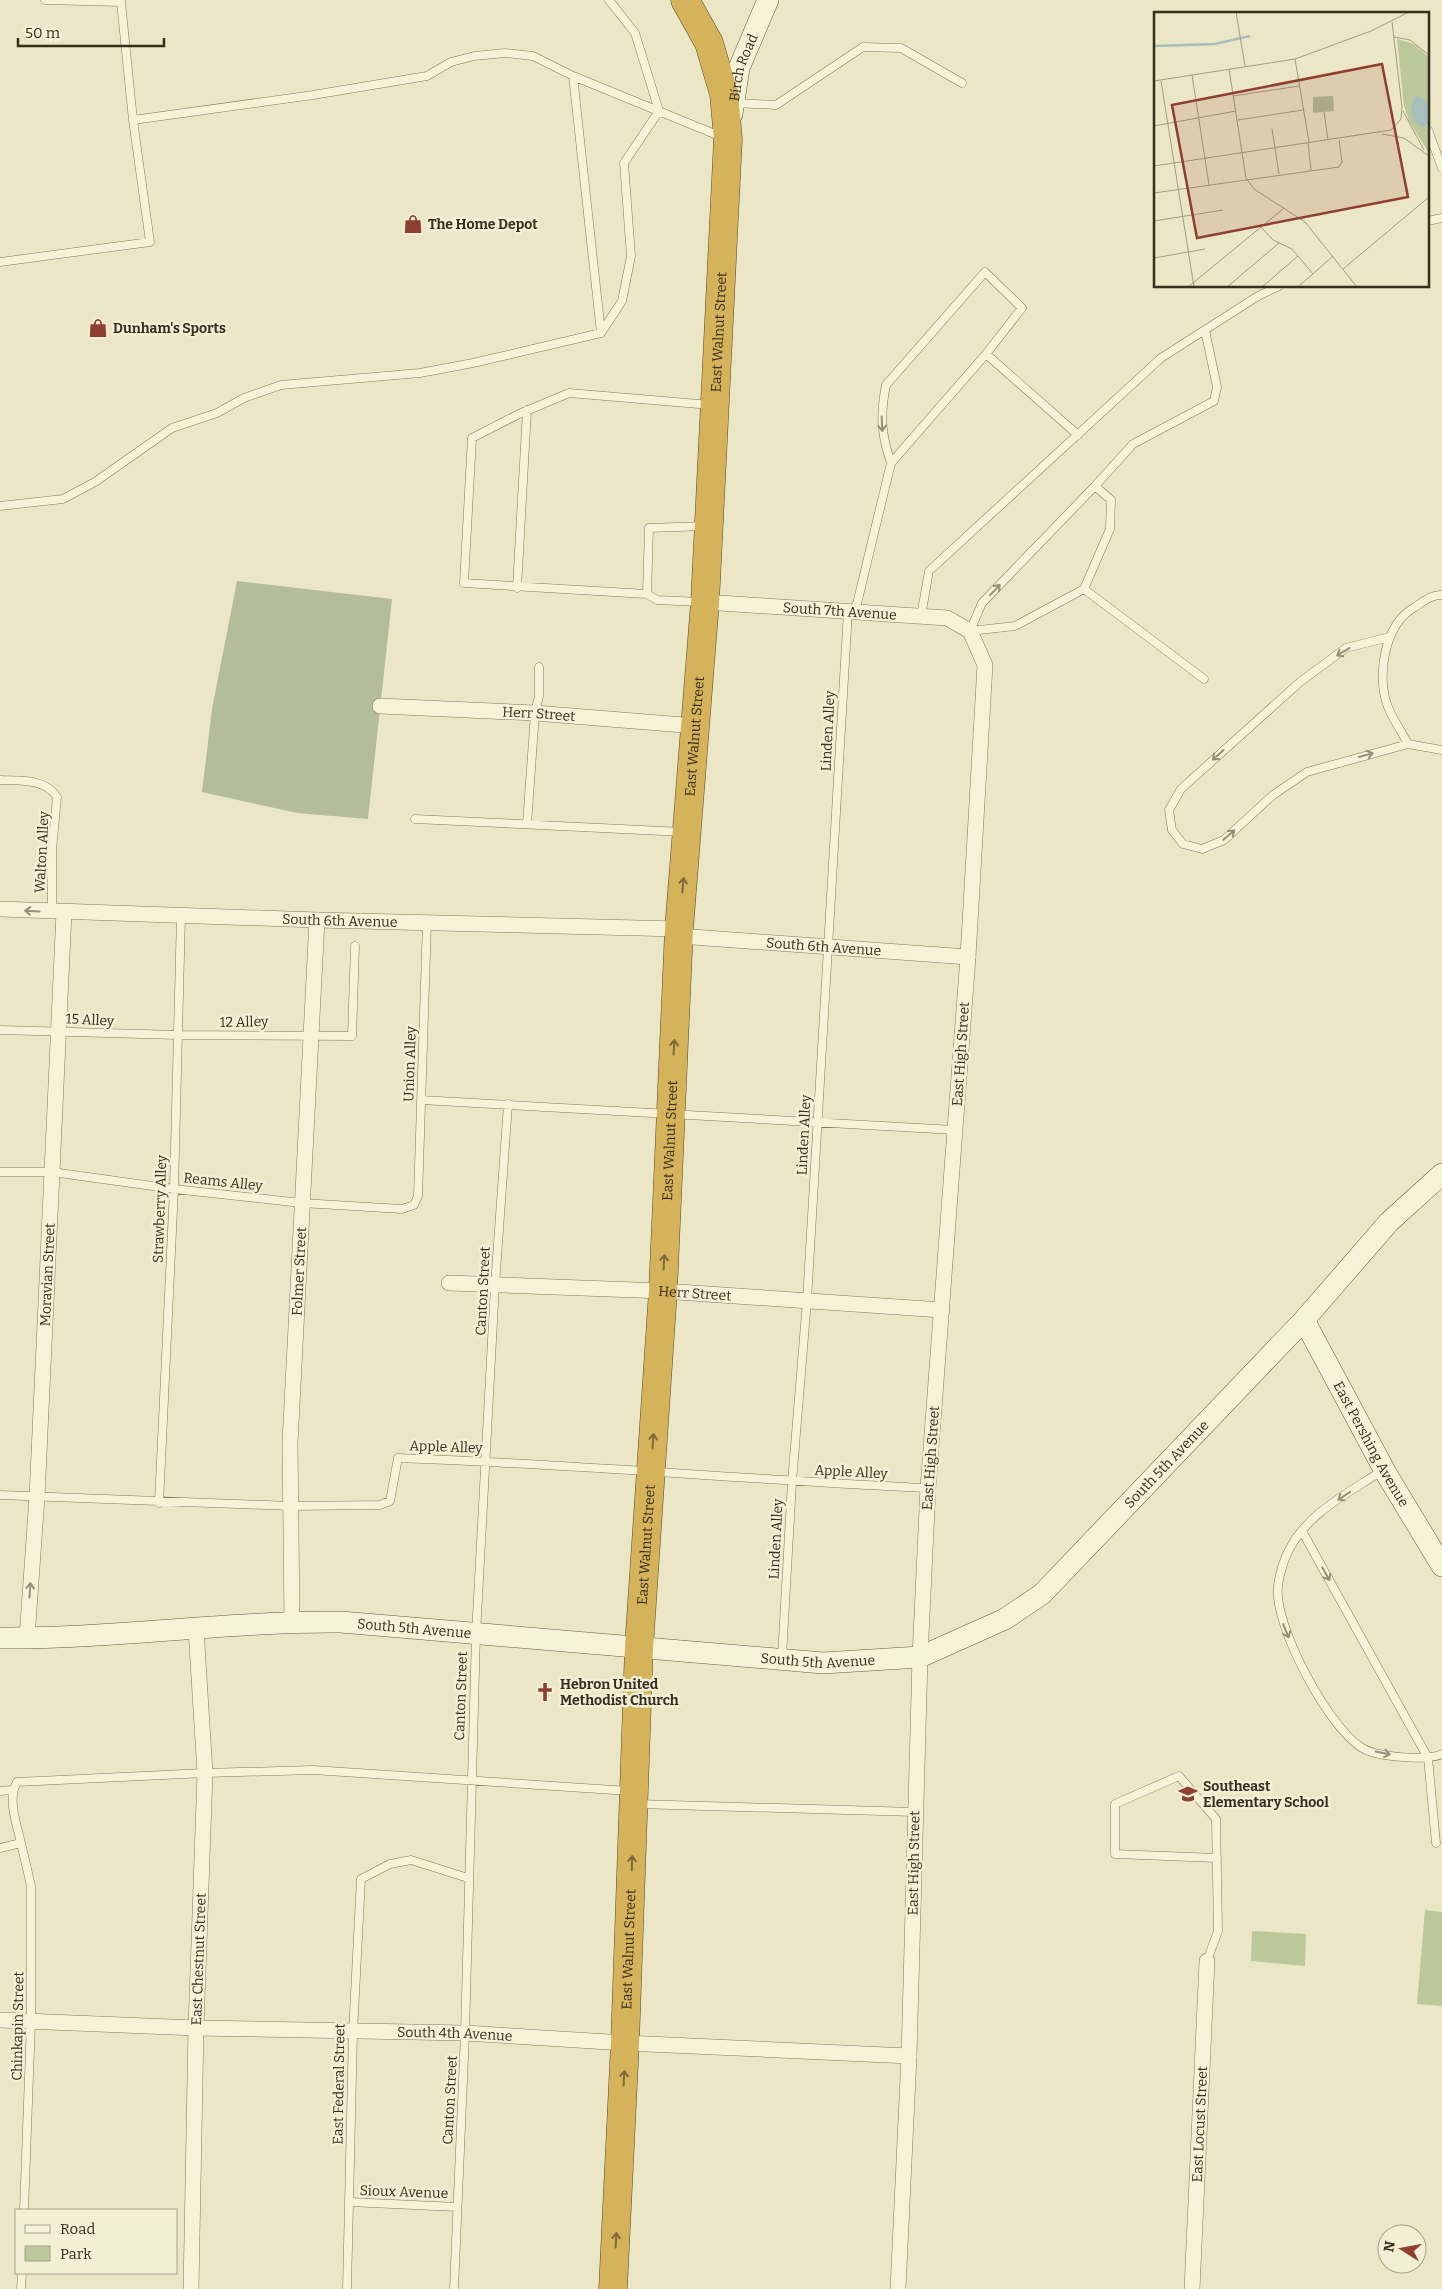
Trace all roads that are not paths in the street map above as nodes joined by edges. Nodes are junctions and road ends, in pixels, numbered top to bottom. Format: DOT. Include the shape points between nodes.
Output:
graph roads {
  1 [pos="45,0"];
  2 [pos="609,0"];
  3 [pos="685,0"];
  4 [pos="768,0"];
  5 [pos="122,1"];
  6 [pos="573,76"];
  7 [pos="962,83"];
  8 [pos="734,103"];
  9 [pos="659,111"];
  10 [pos="133,120"];
  11 [pos="1430,135"];
  12 [pos="728,139"];
  13 [pos="1442,168"];
  14 [pos="0,262"];
  15 [pos="1275,288"];
  16 [pos="1205,330"];
  17 [pos="601,333"];
  18 [pos="986,354"];
  19 [pos="715,405"];
  20 [pos="527,410"];
  21 [pos="1078,435"];
  22 [pos="891,463"];
  23 [pos="1095,486"];
  24 [pos="0,506"];
  25 [pos="709,526"];
  26 [pos="517,588"];
  27 [pos="1084,589"];
  28 [pos="647,594"];
  29 [pos="1442,595"];
  30 [pos="705,602"];
  31 [pos="851,611"];
  32 [pos="921,616"];
  33 [pos="970,631"];
  34 [pos="1389,637"];
  35 [pos="539,667"];
  36 [pos="1204,679"];
  37 [pos="380,706"];
  38 [pos="535,713"];
  39 [pos="696,726"];
  40 [pos="1408,744"];
  41 [pos="1442,750"];
  42 [pos="0,780"];
  43 [pos="415,819"];
  44 [pos="527,824"];
  45 [pos="687,832"];
  46 [pos="0,909"];
  47 [pos="58,912"];
  48 [pos="181,916"];
  49 [pos="317,920"];
  50 [pos="427,923"];
  51 [pos="679,933"];
  52 [pos="355,946"];
  53 [pos="828,947"];
  54 [pos="968,957"];
  55 [pos="0,1030"];
  56 [pos="58,1030"];
  57 [pos="311,1034"];
  58 [pos="178,1036"];
  59 [pos="422,1100"];
  60 [pos="508,1104"];
  61 [pos="671,1114"];
  62 [pos="817,1122"];
  63 [pos="956,1130"];
  64 [pos="0,1172"];
  65 [pos="52,1172"];
  66 [pos="1442,1174"];
  67 [pos="174,1189"];
  68 [pos="302,1203"];
  69 [pos="414,1205"];
  70 [pos="449,1283"];
  71 [pos="495,1285"];
  72 [pos="663,1290"];
  73 [pos="806,1300"];
  74 [pos="942,1310"];
  75 [pos="1304,1320"];
  76 [pos="486,1461"];
  77 [pos="1385,1469"];
  78 [pos="651,1471"];
  79 [pos="792,1482"];
  80 [pos="928,1488"];
  81 [pos="0,1495"];
  82 [pos="37,1497"];
  83 [pos="159,1502"];
  84 [pos="291,1506"];
  85 [pos="1302,1531"];
  86 [pos="1442,1566"];
  87 [pos="292,1622"];
  88 [pos="196,1629"];
  89 [pos="476,1634"];
  90 [pos="0,1638"];
  91 [pos="27,1638"];
  92 [pos="639,1647"];
  93 [pos="920,1657"];
  94 [pos="782,1660"];
  95 [pos="1442,1754"];
  96 [pos="1428,1758"];
  97 [pos="205,1773"];
  98 [pos="472,1781"];
  99 [pos="12,1790"];
  100 [pos="0,1791"];
  101 [pos="634,1798"];
  102 [pos="915,1812"];
  103 [pos="21,1843"];
  104 [pos="1436,1843"];
  105 [pos="0,1848"];
  106 [pos="1217,1858"];
  107 [pos="468,1878"];
  108 [pos="1208,1960"];
  109 [pos="0,2020"];
  110 [pos="32,2022"];
  111 [pos="196,2028"];
  112 [pos="352,2032"];
  113 [pos="465,2034"];
  114 [pos="625,2044"];
  115 [pos="909,2056"];
  116 [pos="349,2202"];
  117 [pos="457,2206"];
  118 [pos="24,2209"];
  119 [pos="22,2274"];
  120 [pos="21,2289"];
  121 [pos="191,2289"];
  122 [pos="347,2289"];
  123 [pos="454,2289"];
  124 [pos="613,2289"];
  125 [pos="898,2289"];
  126 [pos="1192,2289"];
  1 -- 5 [label="lane"];
  2 -- 9 [label="lane" via="635,32"];
  3 -- 12 [label="highway, East Walnut Street" via="709,43 724,94"];
  4 -- 8 [label="main road, Birch Road" via="739,68"];
  5 -- 10 [label="lane"];
  6 -- 9 [label="lane"];
  6 -- 10 [label="lane" via="533,56 505,53 474,56 451,62 426,76"];
  6 -- 17 [label="lane"];
  7 -- 8 [label="lane" via="901,48 864,48 776,105"];
  8 -- 12 [label="main road, Birch Road"];
  9 -- 12 [label="lane"];
  9 -- 17 [label="lane" via="624,162 631,256 622,301"];
  10 -- 14 [label="lane" via="150,242"];
  11 -- 13 [label="lane"];
  12 -- 19 [label="highway, East Walnut Street"];
  15 -- 16 [label="lane"];
  16 -- 21 [label="lane" via="1161,358"];
  16 -- 23 [label="lane" via="1217,387 1214,401 1133,444"];
  17 -- 24 [label="lane" via="420,373 281,385 244,398 217,413 172,428 95,482 63,499"];
  18 -- 21 [label="lane"];
  18 -- 22 [label="lane"];
  18 -- 22 [label="lane, one-way" via="1022,308 984,272 886,385 881,409 883,439"];
  19 -- 20 [label="lane" via="568,393"];
  19 -- 25 [label="highway, East Walnut Street"];
  20 -- 26 [label="lane"];
  20 -- 26 [label="lane" via="472,438 464,583"];
  21 -- 32 [label="lane" via="929,571"];
  22 -- 31 [label="lane, Linden Alley"];
  23 -- 27 [label="lane" via="1111,500 1110,529"];
  33 -- 23 [label="lane, one-way" via="982,603"];
  25 -- 28 [label="lane" via="649,528"];
  25 -- 30 [label="highway, East Walnut Street"];
  26 -- 28 [label="lane"];
  27 -- 33 [label="lane" via="1015,626"];
  27 -- 36 [label="lane"];
  28 -- 30 [label="lane" via="657,600"];
  29 -- 34 [label="lane" via="1409,610"];
  30 -- 31 [label="street, South 7th Avenue"];
  30 -- 39 [label="highway, East Walnut Street"];
  31 -- 32 [label="street, South 7th Avenue"];
  31 -- 53 [label="lane, Linden Alley"];
  32 -- 33 [label="street, South 7th Avenue" via="947,618"];
  33 -- 54 [label="street, East High Street" via="985,666"];
  34 -- 40 [label="lane" via="1382,673 1387,706"];
  34 -- 40 [label="lane, one-way" via="1346,648 1300,682 1181,789 1170,810 1172,830 1183,844 1202,849 1224,840 1273,795 1307,772"];
  35 -- 38 [label="lane"];
  37 -- 38 [label="street, Herr Street"];
  38 -- 39 [label="street, Herr Street"];
  38 -- 44 [label="lane"];
  39 -- 45 [label="highway, East Walnut Street"];
  40 -- 41 [label="lane"];
  42 -- 47 [label="lane, Walton Alley" via="45,785 57,797 51,859"];
  43 -- 44 [label="lane"];
  44 -- 45 [label="lane"];
  51 -- 45 [label="highway, East Walnut Street, one-way"];
  47 -- 46 [label="street, South 6th Avenue, one-way"];
  47 -- 48 [label="street, South 6th Avenue"];
  47 -- 56 [label="street, Moravian Street"];
  48 -- 49 [label="street, South 6th Avenue"];
  48 -- 58 [label="lane, Strawberry Alley"];
  49 -- 50 [label="street, South 6th Avenue"];
  49 -- 57 [label="street, Folmer Street"];
  50 -- 51 [label="street, South 6th Avenue"];
  50 -- 59 [label="lane, Union Alley"];
  51 -- 53 [label="street, South 6th Avenue"];
  61 -- 51 [label="highway, East Walnut Street, one-way"];
  52 -- 57 [label="lane, 12 Alley" via="352,1036"];
  53 -- 54 [label="street, South 6th Avenue"];
  53 -- 62 [label="lane, Linden Alley"];
  54 -- 63 [label="street, East High Street"];
  55 -- 56 [label="lane, 15 Alley"];
  56 -- 58 [label="lane, 15 Alley"];
  56 -- 65 [label="street, Moravian Street"];
  57 -- 58 [label="lane, 12 Alley"];
  57 -- 68 [label="street, Folmer Street"];
  58 -- 67 [label="lane, Strawberry Alley"];
  59 -- 60 [label="lane"];
  59 -- 69 [label="lane, Union Alley" via="418,1196"];
  60 -- 61 [label="lane"];
  60 -- 71 [label="lane, Canton Street"];
  61 -- 62 [label="lane"];
  72 -- 61 [label="highway, East Walnut Street, one-way"];
  62 -- 63 [label="lane"];
  62 -- 73 [label="lane, Linden Alley"];
  63 -- 74 [label="street, East High Street"];
  64 -- 65 [label="lane, Reams Alley"];
  65 -- 67 [label="lane, Reams Alley"];
  65 -- 82 [label="street, Moravian Street"];
  66 -- 75 [label="main road, South 5th Avenue" via="1389,1222"];
  67 -- 68 [label="lane, Reams Alley"];
  67 -- 83 [label="lane, Strawberry Alley"];
  68 -- 69 [label="lane, Reams Alley" via="402,1209"];
  68 -- 84 [label="street, Folmer Street" via="290,1443"];
  70 -- 71 [label="street, Herr Street"];
  71 -- 72 [label="street, Herr Street"];
  71 -- 76 [label="lane, Canton Street"];
  72 -- 73 [label="street, Herr Street"];
  78 -- 72 [label="highway, East Walnut Street, one-way"];
  73 -- 74 [label="street, Herr Street"];
  73 -- 79 [label="lane, Linden Alley"];
  74 -- 80 [label="street, East High Street"];
  75 -- 77 [label="main road, East Pershing Avenue"];
  75 -- 93 [label="main road, South 5th Avenue" via="1042,1594 1005,1619"];
  76 -- 78 [label="lane, Apple Alley"];
  76 -- 84 [label="lane, Apple Alley" via="398,1458 390,1501 380,1505"];
  76 -- 89 [label="lane, Canton Street"];
  77 -- 85 [label="lane, one-way" via="1312,1518"];
  77 -- 86 [label="main road, East Pershing Avenue"];
  78 -- 79 [label="lane, Apple Alley"];
  78 -- 92 [label="highway, East Walnut Street"];
  79 -- 80 [label="lane, Apple Alley"];
  79 -- 94 [label="lane, Linden Alley"];
  80 -- 93 [label="street, East High Street"];
  81 -- 82 [label="lane, Apple Alley"];
  82 -- 83 [label="lane, Apple Alley"];
  91 -- 82 [label="street, Moravian Street, one-way"];
  83 -- 84 [label="lane, Apple Alley"];
  84 -- 87 [label="street, Folmer Street"];
  85 -- 96 [label="lane, one-way"];
  85 -- 96 [label="lane, one-way" via="1288,1550 1277,1587 1282,1621 1307,1676 1342,1732 1365,1750 1403,1758"];
  87 -- 88 [label="main road, South 5th Avenue"];
  87 -- 89 [label="main road, South 5th Avenue" via="341,1622"];
  88 -- 91 [label="main road, South 5th Avenue"];
  88 -- 97 [label="street, East Chestnut Street"];
  89 -- 92 [label="main road, South 5th Avenue"];
  89 -- 98 [label="lane, Canton Street"];
  90 -- 91 [label="main road, South 5th Avenue"];
  92 -- 94 [label="main road, South 5th Avenue"];
  92 -- 101 [label="highway, East Walnut Street"];
  93 -- 94 [label="main road, South 5th Avenue" via="823,1663"];
  93 -- 102 [label="street, East High Street"];
  95 -- 96 [label="lane"];
  96 -- 104 [label="lane"];
  97 -- 98 [label="lane" via="313,1770"];
  97 -- 99 [label="lane" via="17,1782"];
  97 -- 111 [label="street, East Chestnut Street"];
  98 -- 101 [label="lane"];
  98 -- 107 [label="lane, Canton Street"];
  99 -- 100 [label="lane"];
  99 -- 103 [label="lane, Chinkapin Street"];
  101 -- 102 [label="lane"];
  114 -- 101 [label="highway, East Walnut Street, one-way"];
  102 -- 115 [label="street, East High Street"];
  103 -- 105 [label="lane"];
  103 -- 110 [label="lane, Chinkapin Street" via="31,1886"];
  106 -- 106 [label="lane" via="1216,1819 1179,1776 1115,1804 1115,1854"];
  106 -- 108 [label="lane" via="1218,1931"];
  107 -- 112 [label="lane, East Federal Street" via="411,1860 390,1864 361,1879"];
  107 -- 113 [label="lane, Canton Street"];
  108 -- 126 [label="street, East Locust Street"];
  109 -- 110 [label="street, South 4th Avenue"];
  110 -- 111 [label="street, South 4th Avenue"];
  110 -- 118 [label="lane, Chinkapin Street"];
  111 -- 112 [label="street, South 4th Avenue"];
  111 -- 121 [label="street, East Chestnut Street"];
  112 -- 113 [label="street, South 4th Avenue"];
  112 -- 116 [label="lane, East Federal Street"];
  113 -- 114 [label="street, South 4th Avenue"];
  113 -- 117 [label="lane, Canton Street"];
  114 -- 115 [label="street, South 4th Avenue"];
  124 -- 114 [label="highway, East Walnut Street, one-way"];
  115 -- 125 [label="street, East High Street"];
  116 -- 117 [label="lane, Sioux Avenue"];
  116 -- 122 [label="lane, East Federal Street"];
  117 -- 123 [label="lane, Canton Street"];
  119 -- 120 [label="lane"];
}
